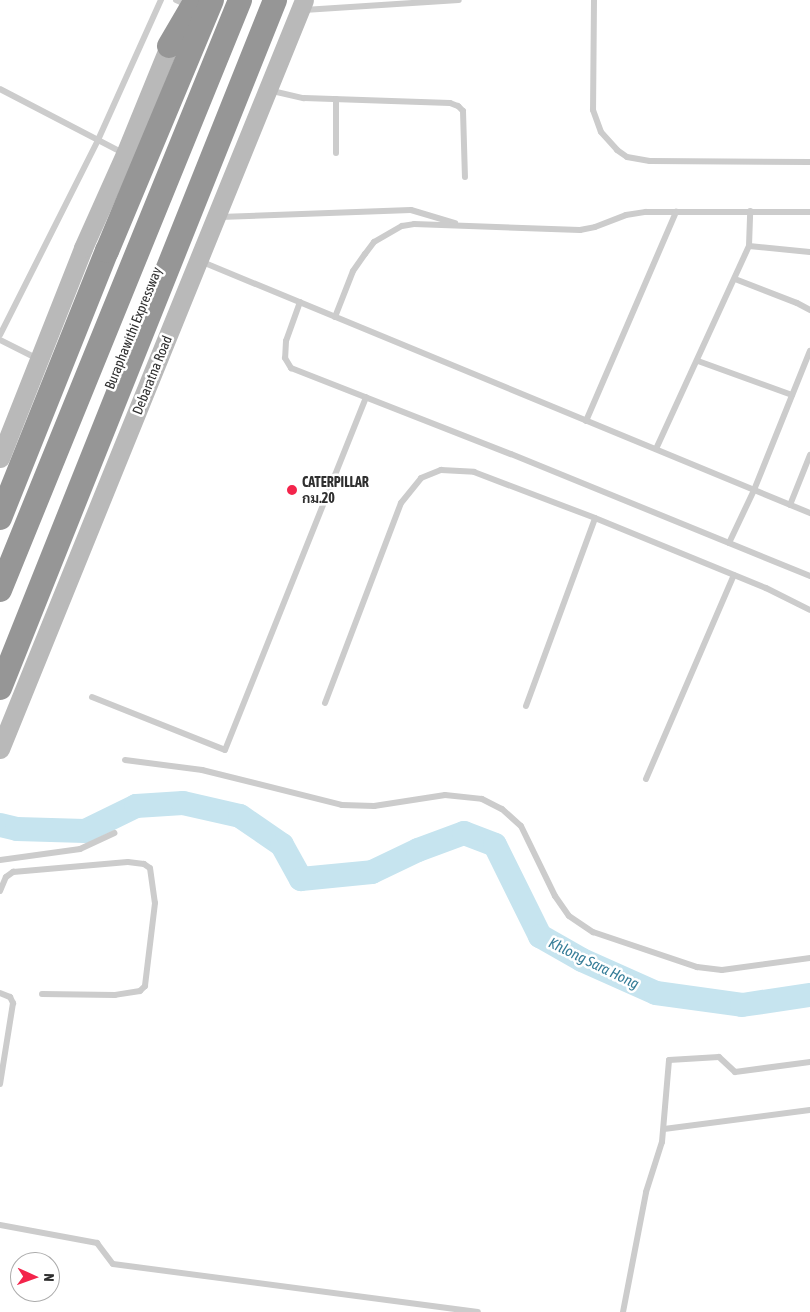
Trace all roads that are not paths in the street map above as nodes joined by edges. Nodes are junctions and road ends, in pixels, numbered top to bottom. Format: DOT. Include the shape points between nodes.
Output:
graph roads {
  1 [pos="161,0"];
  2 [pos="212,0"];
  3 [pos="240,0"];
  4 [pos="267,0"];
  5 [pos="275,0"];
  6 [pos="459,0"];
  7 [pos="594,0"];
  8 [pos="186,1"];
  9 [pos="302,5"];
  10 [pos="169,46"];
  11 [pos="0,89"];
  12 [pos="267,90"];
  13 [pos="336,99"];
  14 [pos="98,140"];
  15 [pos="125,154"];
  16 [pos="336,154"];
  17 [pos="810,162"];
  18 [pos="465,177"];
  19 [pos="750,211"];
  20 [pos="676,212"];
  21 [pos="810,212"];
  22 [pos="216,217"];
  23 [pos="463,226"];
  24 [pos="750,246"];
  25 [pos="810,252"];
  26 [pos="198,260"];
  27 [pos="735,279"];
  28 [pos="300,302"];
  29 [pos="810,310"];
  30 [pos="335,317"];
  31 [pos="0,335"];
  32 [pos="0,340"];
  33 [pos="810,351"];
  34 [pos="39,359"];
  35 [pos="698,361"];
  36 [pos="792,395"];
  37 [pos="366,398"];
  38 [pos="586,420"];
  39 [pos="656,449"];
  40 [pos="810,455"];
  41 [pos="0,458"];
  42 [pos="754,490"];
  43 [pos="790,505"];
  44 [pos="810,513"];
  45 [pos="0,518"];
  46 [pos="595,518"];
  47 [pos="729,543"];
  48 [pos="734,575"];
  49 [pos="810,576"];
  50 [pos="0,590"];
  51 [pos="810,610"];
  52 [pos="0,656"];
  53 [pos="0,688"];
  54 [pos="92,696"];
  55 [pos="325,702"];
  56 [pos="526,706"];
  57 [pos="1,747"];
  58 [pos="125,760"];
  59 [pos="646,779"];
  60 [pos="114,833"];
  61 [pos="0,860"];
  62 [pos="0,891"];
  63 [pos="810,958"];
  64 [pos="0,993"];
  65 [pos="42,994"];
  66 [pos="810,1062"];
  67 [pos="0,1084"];
  68 [pos="810,1110"];
  69 [pos="664,1129"];
  70 [pos="0,1225"];
  71 [pos="478,1312"];
  72 [pos="624,1312"];
  1 -- 14 [label="lane"];
  2 -- 45 [label="highway"];
  3 -- 50 [label="highway, Buraphawithi Expressway"];
  4 -- 52 [label="highway, Buraphawithi Expressway"];
  5 -- 53 [label="highway, Debaratna Road"];
  6 -- 9 [label="lane"];
  7 -- 17 [label="lane" via="593,110 601,132 616,150 627,157 650,161"];
  8 -- 10 [label="highway"];
  9 -- 12 [label="main road, Debaratna Road"];
  10 -- 15 [label="main road"];
  11 -- 14 [label="lane"];
  12 -- 13 [label="lane" via="304,98"];
  12 -- 22 [label="main road, Debaratna Road"];
  13 -- 16 [label="lane"];
  13 -- 18 [label="lane" via="450,103 458,106 463,111"];
  14 -- 15 [label="lane"];
  14 -- 31 [label="lane"];
  15 -- 34 [label="main road"];
  19 -- 20 [label="lane"];
  19 -- 21 [label="lane"];
  19 -- 24 [label="lane"];
  20 -- 23 [label="lane" via="626,215 580,230"];
  20 -- 38 [label="lane"];
  22 -- 23 [label="lane" via="411,210"];
  22 -- 26 [label="main road, Debaratna Road"];
  23 -- 30 [label="lane" via="402,226 374,242 354,271"];
  24 -- 25 [label="lane"];
  24 -- 27 [label="lane"];
  26 -- 28 [label="lane"];
  26 -- 57 [label="main road, Debaratna Road"];
  27 -- 29 [label="lane"];
  27 -- 35 [label="lane"];
  28 -- 30 [label="lane"];
  28 -- 37 [label="lane" via="286,341 285,358 291,368"];
  30 -- 38 [label="lane"];
  32 -- 34 [label="lane"];
  33 -- 36 [label="lane"];
  34 -- 41 [label="main road"];
  35 -- 36 [label="lane"];
  35 -- 39 [label="lane"];
  36 -- 42 [label="lane"];
  37 -- 47 [label="lane"];
  37 -- 54 [label="lane" via="225,750"];
  38 -- 39 [label="lane"];
  39 -- 42 [label="lane"];
  40 -- 43 [label="lane"];
  42 -- 43 [label="lane"];
  42 -- 47 [label="lane"];
  43 -- 44 [label="lane"];
  46 -- 48 [label="lane"];
  46 -- 55 [label="lane" via="474,472 441,470 421,478 401,503"];
  46 -- 56 [label="lane"];
  47 -- 49 [label="lane"];
  48 -- 51 [label="lane"];
  48 -- 59 [label="lane"];
  58 -- 63 [label="lane" via="202,770 342,805 374,806 445,795 482,799 502,809 521,826 555,896 569,916 593,932 697,967 722,970"];
  60 -- 61 [label="lane" via="80,849"];
  62 -- 65 [label="lane" via="6,877 14,872 128,862 150,868 155,903 144,986 140,991 115,995"];
  64 -- 67 [label="lane" via="13,1002"];
  66 -- 69 [label="lane" via="735,1072 719,1057 669,1060"];
  68 -- 69 [label="lane"];
  69 -- 72 [label="lane" via="646,1192"];
  70 -- 71 [label="lane" via="97,1242 114,1264"];
}
